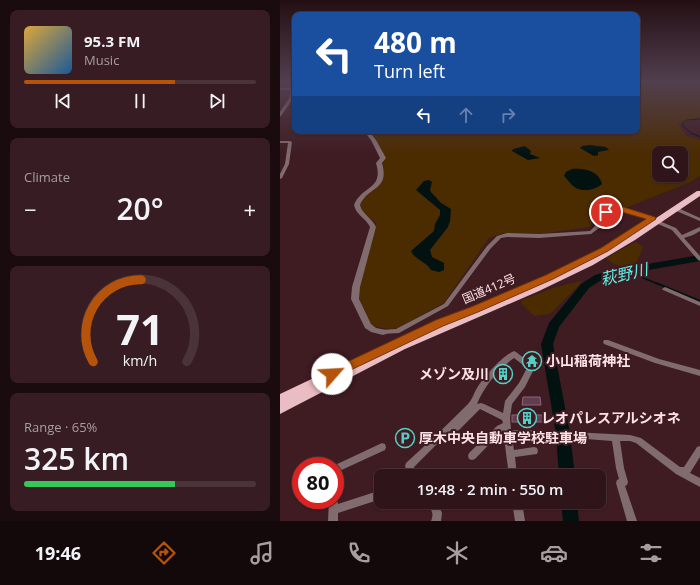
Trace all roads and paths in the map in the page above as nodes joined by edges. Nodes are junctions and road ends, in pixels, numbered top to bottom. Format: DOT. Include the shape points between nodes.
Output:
graph roads {
  1 [pos="286,106"];
  2 [pos="280,115"];
  3 [pos="369,134"];
  4 [pos="280,142"];
  5 [pos="280,178"];
  6 [pos="700,188"];
  7 [pos="700,193"];
  8 [pos="676,209"];
  9 [pos="655,220"];
  10 [pos="700,220"];
  11 [pos="700,229"];
  12 [pos="682,237"];
  13 [pos="700,259"];
  14 [pos="665,289"];
  15 [pos="700,304"];
  16 [pos="383,332"];
  17 [pos="606,342"];
  18 [pos="700,373"];
  19 [pos="280,400"];
  20 [pos="280,409"];
  21 [pos="506,422"];
  22 [pos="456,428"];
  23 [pos="532,432"];
  24 [pos="508,434"];
  25 [pos="573,435"];
  26 [pos="616,438"];
  27 [pos="382,447"];
  28 [pos="700,450"];
  29 [pos="534,451"];
  30 [pos="510,454"];
  31 [pos="472,456"];
  32 [pos="344,465"];
  33 [pos="410,469"];
  34 [pos="512,469"];
  35 [pos="679,471"];
  36 [pos="700,483"];
  37 [pos="374,496"];
  38 [pos="344,503"];
  39 [pos="333,509"];
  40 [pos="437,509"];
  41 [pos="518,509"];
  42 [pos="333,521"];
  43 [pos="436,521"];
  44 [pos="520,521"];
  45 [pos="632,521"];
  1 -- 2 [label="street"];
  3 -- 16 [label="street" via="383,158 379,163 379,181 361,196 357,205 359,212 373,227 355,299 368,326"];
  4 -- 5 [label="street" via="290,142 287,164"];
  6 -- 9 [label="highway, 国道412号"];
  7 -- 8 [label="highway, 国道412号"];
  8 -- 9 [label="highway, 国道412号"];
  8 -- 10 [label="street"];
  9 -- 12 [label="street" via="674,229"];
  9 -- 16 [label="street" via="630,211 612,210 602,214 597,227 591,232 500,237 489,247 446,305 397,331"];
  9 -- 19 [label="highway, 国道412号" via="605,250 550,277 439,323"];
  9 -- 20 [label="highway, 国道412号" via="622,245 554,281 442,328 349,372"];
  11 -- 12 [label="street"];
  12 -- 13 [label="street"];
  14 -- 15 [label="street"];
  17 -- 18 [label="street"];
  21 -- 22 [label="street" via="481,406"];
  21 -- 24 [label="street"];
  21 -- 31 [label="street"];
  21 -- 33 [label="street" via="508,403 522,385 531,367 514,354 490,377 473,404 408,464"];
  23 -- 24 [label="street"];
  24 -- 30 [label="street"];
  25 -- 26 [label="street"];
  26 -- 35 [label="street" via="638,440"];
  26 -- 45 [label="street" via="624,482 620,483"];
  27 -- 32 [label="street"];
  28 -- 35 [label="street" via="686,470"];
  29 -- 30 [label="street"];
  30 -- 34 [label="street"];
  35 -- 36 [label="street"];
  37 -- 38 [label="street"];
  39 -- 42 [label="street"];
  40 -- 43 [label="street"];
  41 -- 44 [label="street"];
}
